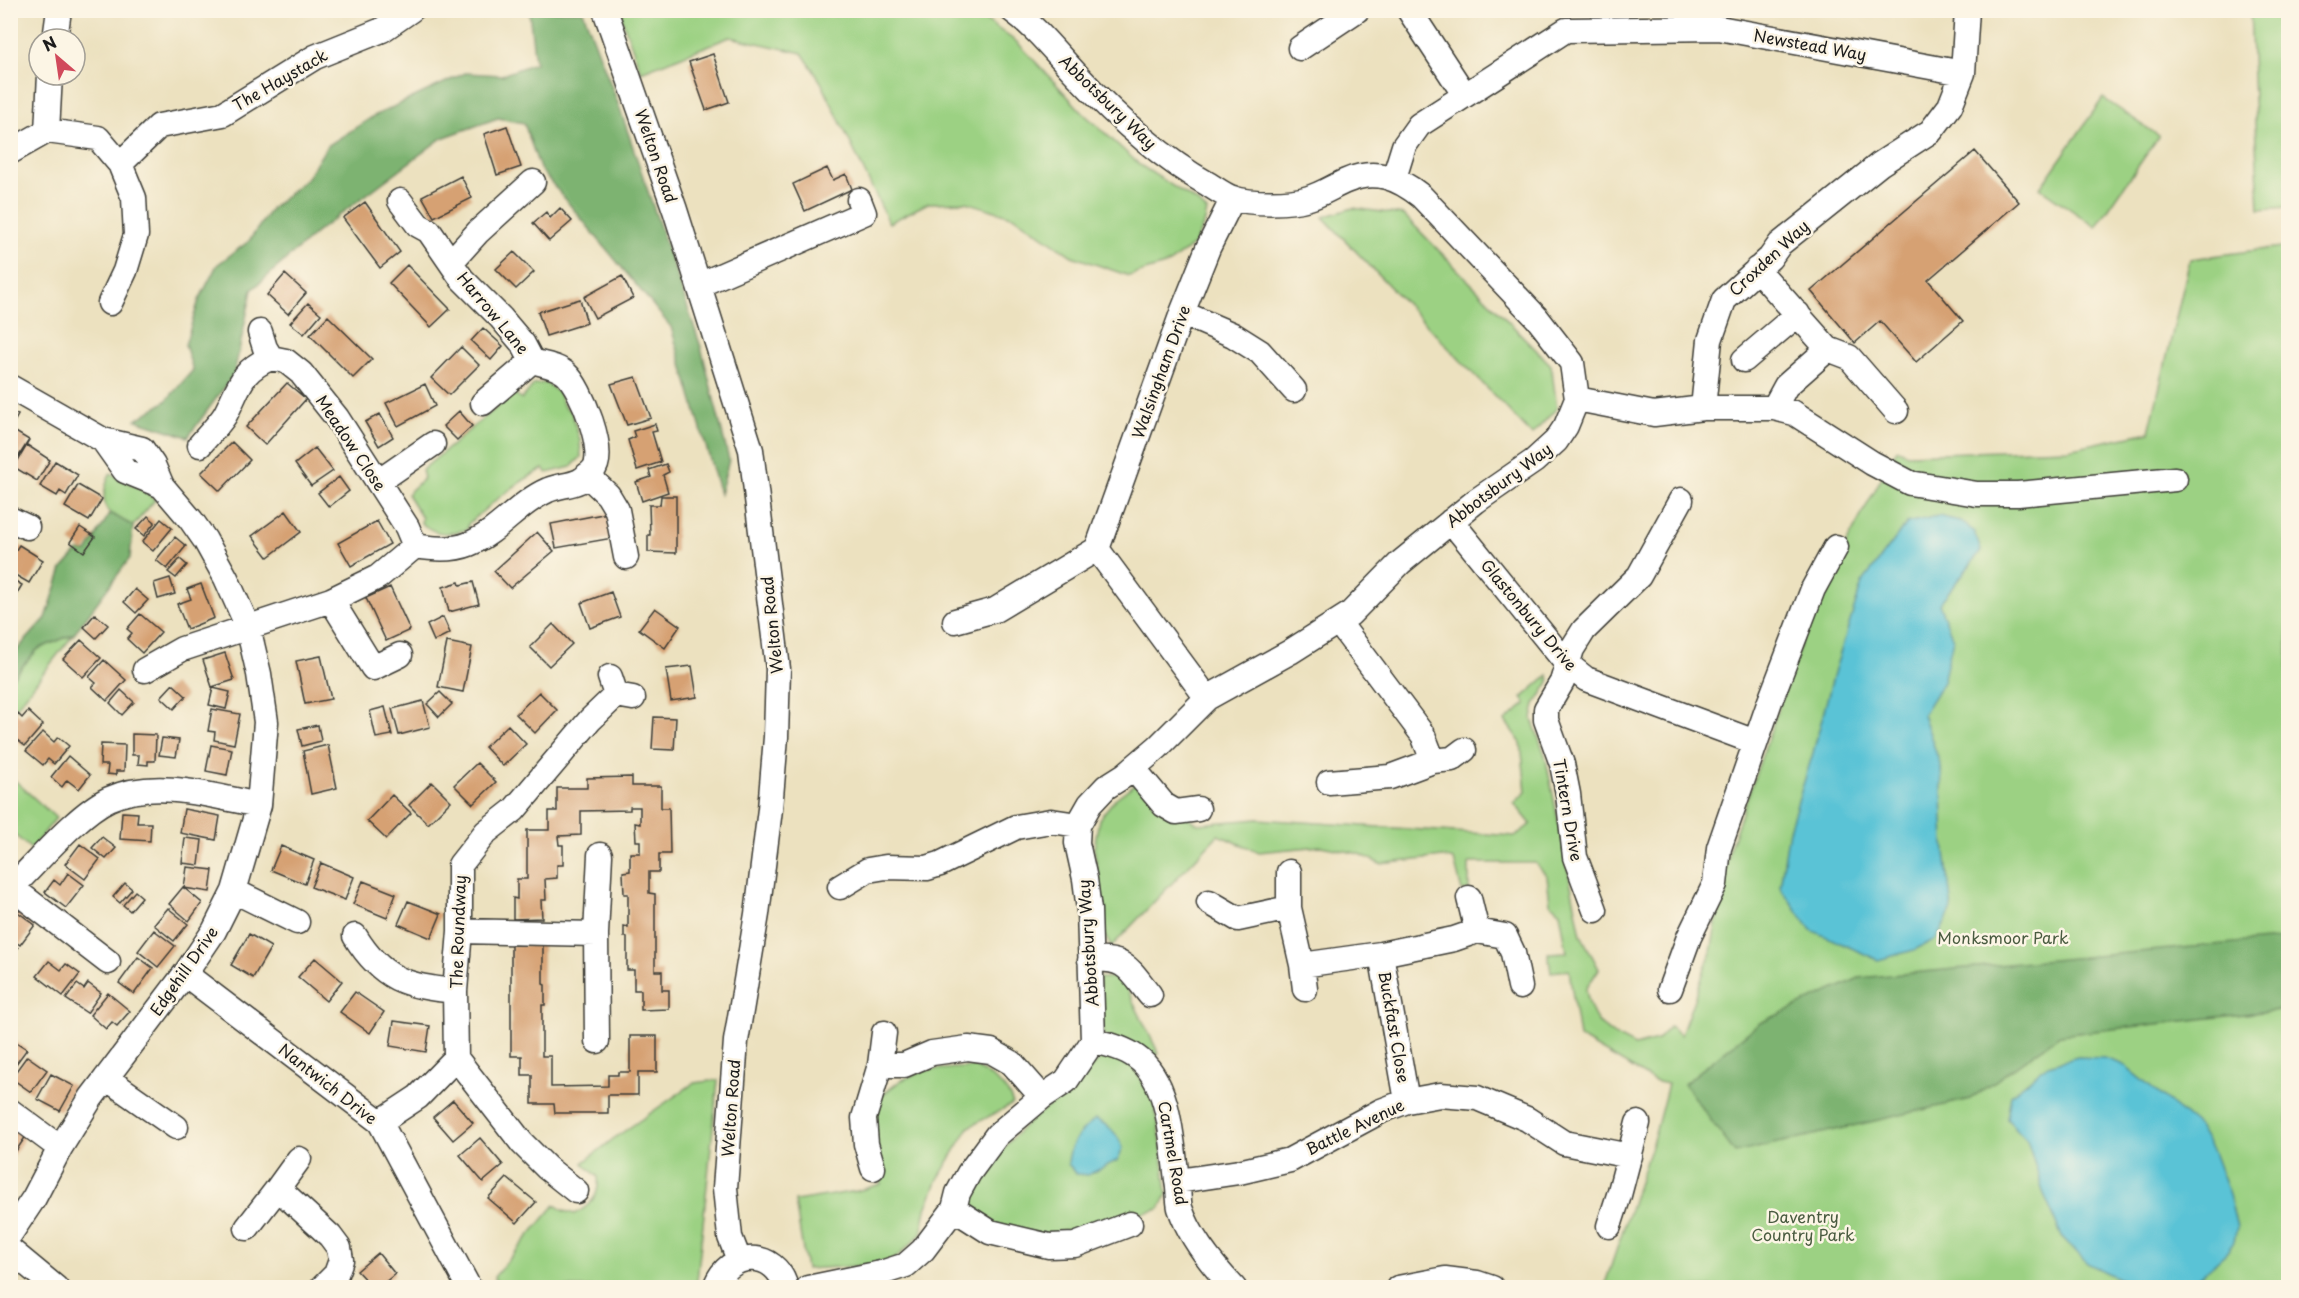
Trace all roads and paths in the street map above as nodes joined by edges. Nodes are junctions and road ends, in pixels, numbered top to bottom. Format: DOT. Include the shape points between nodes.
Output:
graph roads {
  1 [pos="59,10"];
  2 [pos="411,10"];
  3 [pos="605,10"];
  4 [pos="1357,10"];
  5 [pos="1409,10"];
  6 [pos="1967,10"];
  7 [pos="1028,15"];
  8 [pos="57,27"];
  9 [pos="1300,48"];
  10 [pos="1963,73"];
  11 [pos="49,87"];
  12 [pos="1464,94"];
  13 [pos="47,130"];
  14 [pos="10,152"];
  15 [pos="120,164"];
  16 [pos="1394,178"];
  17 [pos="533,182"];
  18 [pos="1233,198"];
  19 [pos="859,200"];
  20 [pos="400,201"];
  21 [pos="445,252"];
  22 [pos="1757,269"];
  23 [pos="699,285"];
  24 [pos="110,303"];
  25 [pos="1182,313"];
  26 [pos="1798,314"];
  27 [pos="260,332"];
  28 [pos="1828,350"];
  29 [pos="271,358"];
  30 [pos="1744,360"];
  31 [pos="532,361"];
  32 [pos="10,387"];
  33 [pos="1294,390"];
  34 [pos="1577,399"];
  35 [pos="483,403"];
  36 [pos="1703,408"];
  37 [pos="1784,411"];
  38 [pos="1896,411"];
  39 [pos="433,444"];
  40 [pos="200,445"];
  41 [pos="587,475"];
  42 [pos="2175,479"];
  43 [pos="378,482"];
  44 [pos="1681,500"];
  45 [pos="1451,521"];
  46 [pos="415,546"];
  47 [pos="1836,547"];
  48 [pos="1097,549"];
  49 [pos="626,557"];
  50 [pos="331,600"];
  51 [pos="955,621"];
  52 [pos="1339,622"];
  53 [pos="248,627"];
  54 [pos="400,655"];
  55 [pos="1567,664"];
  56 [pos="145,670"];
  57 [pos="620,690"];
  58 [pos="1207,698"];
  59 [pos="1755,742"];
  60 [pos="1464,750"];
  61 [pos="1433,761"];
  62 [pos="1133,768"];
  63 [pos="1329,782"];
  64 [pos="259,805"];
  65 [pos="1198,809"];
  66 [pos="1078,825"];
  67 [pos="600,855"];
  68 [pos="1289,872"];
  69 [pos="840,887"];
  70 [pos="11,889"];
  71 [pos="234,891"];
  72 [pos="1469,898"];
  73 [pos="1209,902"];
  74 [pos="1288,908"];
  75 [pos="1595,910"];
  76 [pos="297,922"];
  77 [pos="460,931"];
  78 [pos="1477,931"];
  79 [pos="596,934"];
  80 [pos="355,936"];
  81 [pos="1381,954"];
  82 [pos="1090,960"];
  83 [pos="108,962"];
  84 [pos="1302,965"];
  85 [pos="185,974"];
  86 [pos="1520,987"];
  87 [pos="1305,989"];
  88 [pos="1670,989"];
  89 [pos="455,991"];
  90 [pos="1150,995"];
  91 [pos="884,1033"];
  92 [pos="597,1041"];
  93 [pos="1093,1041"];
  94 [pos="456,1058"];
  95 [pos="880,1065"];
  96 [pos="106,1078"];
  97 [pos="1042,1097"];
  98 [pos="1407,1101"];
  99 [pos="10,1111"];
  100 [pos="380,1122"];
  101 [pos="1638,1123"];
  102 [pos="176,1127"];
  103 [pos="60,1148"];
  104 [pos="1630,1156"];
  105 [pos="299,1159"];
  106 [pos="873,1168"];
  107 [pos="1178,1181"];
  108 [pos="278,1188"];
  109 [pos="576,1191"];
  110 [pos="954,1209"];
  111 [pos="1130,1224"];
  112 [pos="1609,1226"];
  113 [pos="247,1228"];
  114 [pos="10,1233"];
  115 [pos="10,1250"];
  116 [pos="738,1260"];
  117 [pos="56,1287"];
  118 [pos="322,1287"];
  119 [pos="469,1287"];
  120 [pos="715,1287"];
  121 [pos="786,1287"];
  122 [pos="808,1287"];
  123 [pos="1234,1287"];
  124 [pos="1409,1287"];
  125 [pos="1492,1287"];
  1 -- 8 [label="street"];
  2 -- 15 [label="street, The Haystack" via="382,30 315,57 223,114 159,126"];
  3 -- 23 [label="street, Welton Road"];
  4 -- 9 [label="street"];
  5 -- 12 [label="street"];
  6 -- 10 [label="street, Croxden Way"];
  7 -- 18 [label="street, Abbotsbury Way" via="1078,76 1141,138 1188,174"];
  10 -- 12 [label="street, Newstead Way" via="1719,28 1566,30"];
  10 -- 22 [label="street, Croxden Way" via="1950,106 1931,131 1880,164 1780,244"];
  11 -- 13 [label="street"];
  12 -- 16 [label="street, Newstead Way" via="1419,125 1404,146"];
  13 -- 14 [label="street"];
  13 -- 15 [label="street" via="98,138"];
  15 -- 24 [label="street" via="134,198 136,235"];
  16 -- 18 [label="street, Abbotsbury Way" via="1374,175 1350,179 1308,199 1261,202"];
  16 -- 34 [label="street" via="1421,196 1537,318 1572,363"];
  17 -- 21 [label="street" via="478,232"];
  18 -- 25 [label="street, Walsingham Drive"];
  19 -- 23 [label="street" via="864,213"];
  20 -- 21 [label="street, Harrow Lane"];
  21 -- 31 [label="street, Harrow Lane" via="462,279 523,344"];
  22 -- 26 [label="street"];
  22 -- 36 [label="street, Croxden Way" via="1724,300 1710,340"];
  23 -- 116 [label="street, Welton Road" via="751,450 778,669 770,809 736,1041 725,1188 730,1237"];
  25 -- 33 [label="street" via="1233,335 1260,352"];
  25 -- 48 [label="street, Walsingham Drive"];
  26 -- 28 [label="street"];
  26 -- 30 [label="street"];
  27 -- 29 [label="street"];
  28 -- 37 [label="street" via="1786,386"];
  28 -- 38 [label="street" via="1849,357"];
  29 -- 40 [label="street" via="257,363 244,375 223,417"];
  29 -- 43 [label="street, Meadow Close" via="286,361 301,373 337,418"];
  31 -- 35 [label="street"];
  31 -- 41 [label="street, Harrow Lane" via="566,373 580,394 598,452 595,469"];
  32 -- 53 [label="street, Edgehill Drive" via="103,440 125,471 162,486 205,540"];
  34 -- 36 [label="street" via="1654,414"];
  34 -- 45 [label="street, Abbotsbury Way" via="1557,441"];
  36 -- 37 [label="street"];
  37 -- 42 [label="street" via="1910,483 1977,494 2018,494"];
  39 -- 43 [label="street"];
  41 -- 46 [label="street" via="577,484 549,490 521,506 468,545 438,550"];
  41 -- 49 [label="street" via="617,510"];
  43 -- 46 [label="street, Meadow Close"];
  44 -- 55 [label="street, Tintern Drive" via="1639,576 1584,630"];
  45 -- 52 [label="street, Abbotsbury Way"];
  45 -- 55 [label="street, Glastonbury Drive"];
  46 -- 50 [label="street" via="378,577"];
  47 -- 59 [label="street" via="1813,589"];
  48 -- 51 [label="street" via="995,610"];
  48 -- 58 [label="street"];
  50 -- 53 [label="street"];
  50 -- 54 [label="street" via="373,668"];
  52 -- 58 [label="street, Abbotsbury Way"];
  52 -- 61 [label="street" via="1423,735"];
  53 -- 56 [label="street" via="182,649"];
  53 -- 64 [label="street, Edgehill Drive" via="266,722"];
  55 -- 59 [label="street, Glastonbury Drive" via="1586,679"];
  55 -- 75 [label="street, Tintern Drive" via="1562,682 1546,709 1546,720 1562,764 1575,857"];
  57 -- 77 [label="street, The Roundway" via="514,810 486,832 460,865"];
  58 -- 62 [label="street, Abbotsbury Way"];
  59 -- 88 [label="street" via="1719,848 1715,884 1689,937"];
  60 -- 61 [label="street" via="1452,759"];
  61 -- 63 [label="street" via="1390,777"];
  62 -- 65 [label="street" via="1164,805 1176,812"];
  62 -- 66 [label="street, Abbotsbury Way" via="1106,787"];
  64 -- 70 [label="street" via="158,789 109,799 75,824"];
  64 -- 71 [label="street, Edgehill Drive"];
  66 -- 69 [label="street" via="1051,821 1016,827 940,864 868,870"];
  66 -- 82 [label="street, Abbotsbury Way" via="1077,843 1089,910"];
  67 -- 79 [label="street"];
  68 -- 74 [label="street"];
  70 -- 83 [label="street"];
  71 -- 76 [label="street"];
  71 -- 85 [label="street, Edgehill Drive" via="214,932"];
  72 -- 78 [label="street"];
  73 -- 74 [label="street" via="1238,919"];
  74 -- 84 [label="street"];
  77 -- 79 [label="street"];
  77 -- 89 [label="street, The Roundway"];
  78 -- 81 [label="street, Buckfast Close"];
  78 -- 86 [label="street" via="1505,936"];
  79 -- 92 [label="street"];
  80 -- 89 [label="street" via="366,955 386,974 420,987"];
  81 -- 84 [label="street, Buckfast Close"];
  81 -- 98 [label="street, Buckfast Close"];
  82 -- 90 [label="street" via="1109,958 1126,965"];
  82 -- 93 [label="street, Abbotsbury Way"];
  84 -- 87 [label="street"];
  85 -- 96 [label="street, Edgehill Drive"];
  85 -- 100 [label="street, Nantwich Drive"];
  89 -- 94 [label="street, The Roundway"];
  91 -- 95 [label="street"];
  93 -- 97 [label="street" via="1066,1081"];
  93 -- 107 [label="street, Cartmel Road" via="1136,1057 1152,1072 1164,1096"];
  94 -- 100 [label="street" via="418,1097"];
  94 -- 109 [label="street" via="522,1143"];
  95 -- 97 [label="street" via="904,1065 932,1053 968,1048 991,1051 1012,1063"];
  95 -- 106 [label="street" via="864,1118"];
  96 -- 102 [label="street"];
  96 -- 103 [label="street, Edgehill Drive"];
  97 -- 110 [label="street" via="997,1135 969,1173"];
  98 -- 104 [label="street, Battle Avenue" via="1440,1095 1478,1098 1527,1119 1564,1143"];
  98 -- 107 [label="street, Battle Avenue" via="1290,1160 1239,1173"];
  99 -- 103 [label="street"];
  100 -- 119 [label="street, Nantwich Drive"];
  101 -- 104 [label="street"];
  103 -- 114 [label="street, Edgehill Drive"];
  104 -- 112 [label="street"];
  105 -- 108 [label="street"];
  107 -- 123 [label="street, Cartmel Road" via="1180,1207 1197,1241"];
  108 -- 113 [label="street"];
  108 -- 118 [label="street" via="339,1248 341,1260 336,1274"];
  110 -- 111 [label="street" via="990,1232 1049,1246 1075,1245"];
  110 -- 122 [label="street" via="923,1250 906,1265 881,1274"];
  115 -- 117 [label="street"];
  116 -- 120 [label="street" via="726,1267"];
  116 -- 121 [label="street" via="749,1258 770,1264"];
  124 -- 125 [label="street" via="1445,1279"];
}
